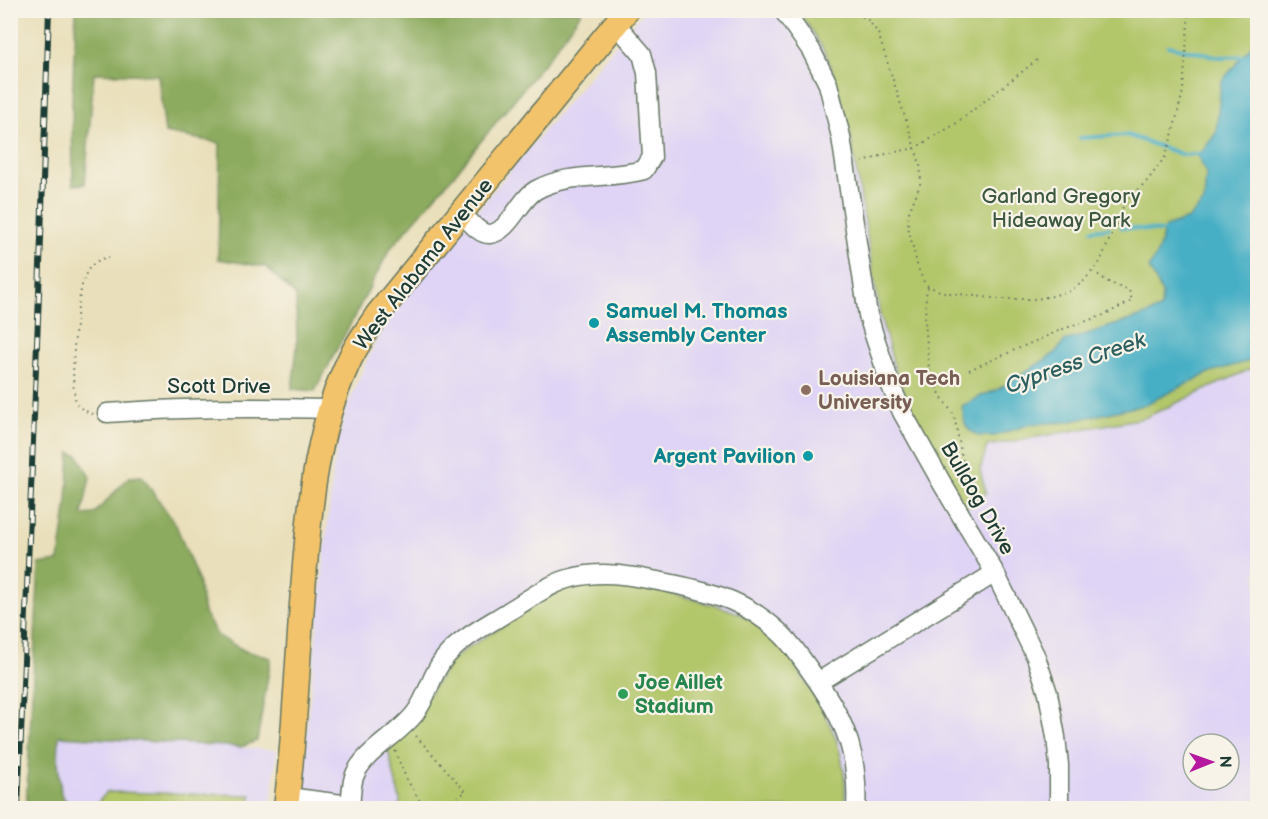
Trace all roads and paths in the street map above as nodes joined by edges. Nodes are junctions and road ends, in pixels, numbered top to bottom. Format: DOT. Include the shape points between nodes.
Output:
graph roads {
  1 [pos="13,10"];
  2 [pos="783,10"];
  3 [pos="852,10"];
  4 [pos="1189,10"];
  5 [pos="621,17"];
  6 [pos="10,49"];
  7 [pos="1037,60"];
  8 [pos="915,148"];
  9 [pos="867,162"];
  10 [pos="461,213"];
  11 [pos="109,256"];
  12 [pos="1093,271"];
  13 [pos="928,286"];
  14 [pos="969,370"];
  15 [pos="330,409"];
  16 [pos="107,413"];
  17 [pos="966,498"];
  18 [pos="996,573"];
  19 [pos="818,682"];
  20 [pos="413,734"];
  21 [pos="395,751"];
  22 [pos="287,803"];
  23 [pos="350,807"];
  24 [pos="424,808"];
  25 [pos="438,808"];
  26 [pos="856,808"];
  27 [pos="1059,808"];
  1 -- 6 [label="path"];
  2 -- 18 [label="street, Bulldog Drive" via="811,50 828,84 841,138 868,315 891,386 902,412"];
  3 -- 8 [label="path" via="868,20 878,33"];
  4 -- 12 [label="path" via="1183,91 1165,157 1123,207"];
  5 -- 10 [label="main road, West Alabama Avenue"];
  5 -- 10 [label="street" via="642,54 647,73 652,157 644,170 551,182 532,192 501,229 490,234 480,231"];
  7 -- 8 [label="path" via="954,125"];
  8 -- 9 [label="path"];
  8 -- 13 [label="path" via="921,176 908,227 918,268"];
  10 -- 15 [label="main road, West Alabama Avenue" via="378,314 348,363"];
  11 -- 16 [label="path" via="96,261 85,274 74,374 77,404 91,414"];
  12 -- 13 [label="path" via="1070,291 1036,299 999,299 942,292"];
  12 -- 14 [label="path" via="1129,290 1132,301"];
  13 -- 17 [label="path" via="925,321 929,369 954,415 968,481"];
  15 -- 16 [label="street, Scott Drive" via="234,407"];
  15 -- 22 [label="main road, West Alabama Avenue" via="309,519"];
  18 -- 19 [label="street"];
  18 -- 27 [label="street, Bulldog Drive" via="1036,657 1048,693 1059,765"];
  19 -- 23 [label="street" via="780,632 732,601 614,573 566,580 550,586 453,648 437,669 417,712 360,766"];
  19 -- 26 [label="street" via="838,714 852,753"];
  20 -- 25 [label="path" via="466,792"];
  21 -- 24 [label="path" via="405,778"];
  22 -- 23 [label="street"];
}
